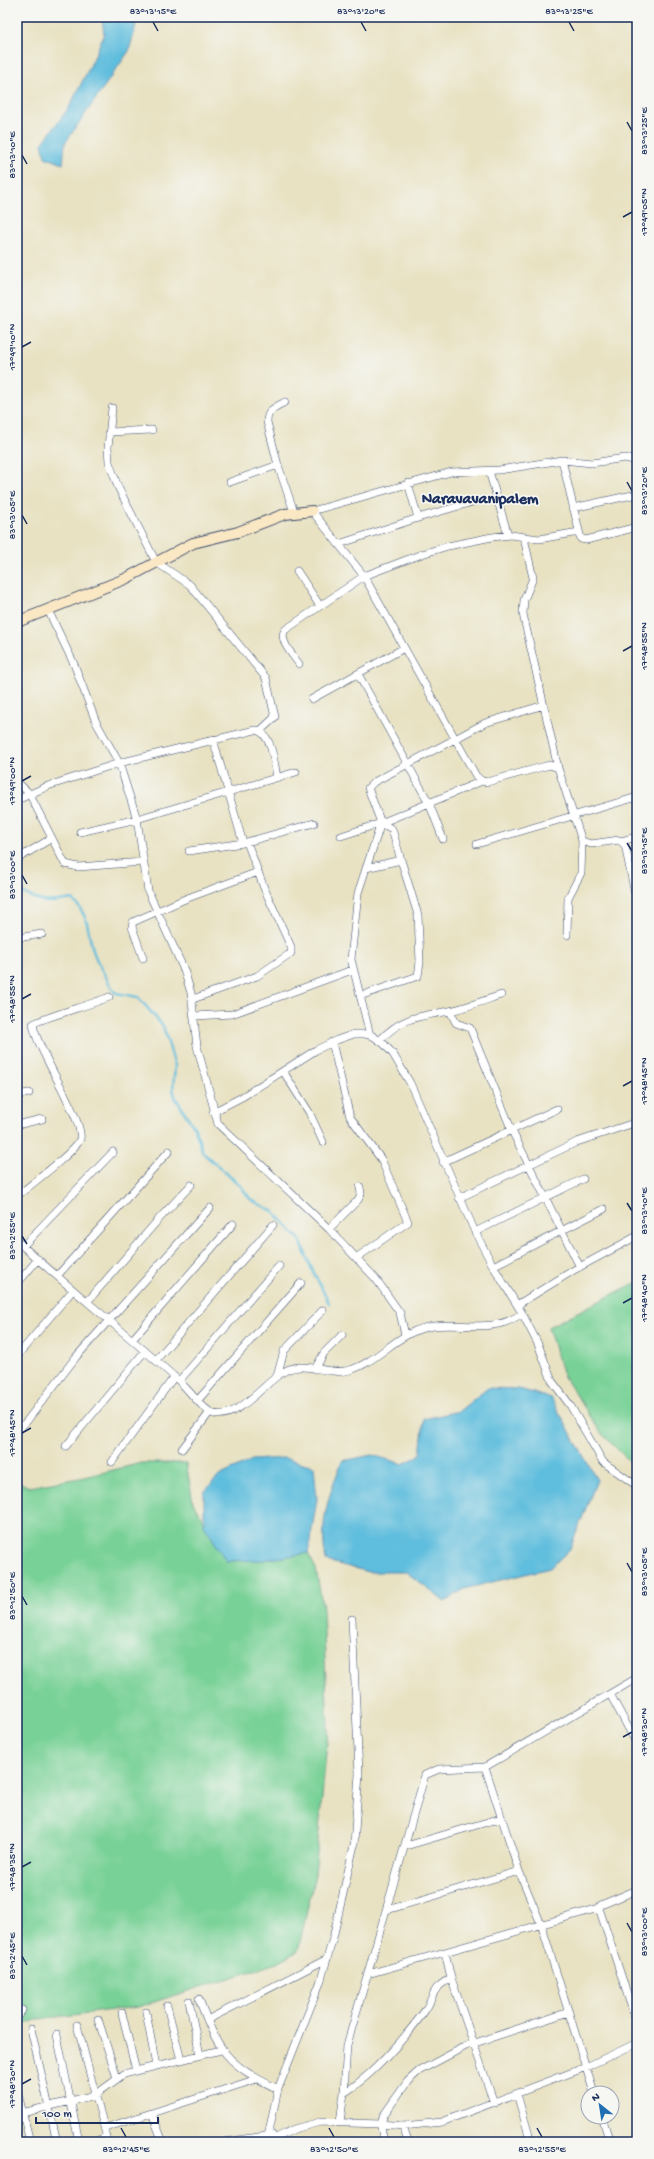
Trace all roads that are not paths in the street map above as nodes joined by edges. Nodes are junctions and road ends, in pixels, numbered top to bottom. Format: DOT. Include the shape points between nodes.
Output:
graph roads {
  1 [pos="285,402"];
  2 [pos="112,408"];
  3 [pos="152,430"];
  4 [pos="109,432"];
  5 [pos="562,460"];
  6 [pos="637,461"];
  7 [pos="278,464"];
  8 [pos="489,471"];
  9 [pos="230,482"];
  10 [pos="408,484"];
  11 [pos="637,494"];
  12 [pos="476,501"];
  13 [pos="573,508"];
  14 [pos="312,511"];
  15 [pos="294,512"];
  16 [pos="418,518"];
  17 [pos="637,527"];
  18 [pos="578,532"];
  19 [pos="508,535"];
  20 [pos="524,538"];
  21 [pos="339,544"];
  22 [pos="156,562"];
  23 [pos="297,571"];
  24 [pos="364,576"];
  25 [pos="320,606"];
  26 [pos="48,610"];
  27 [pos="17,622"];
  28 [pos="404,648"];
  29 [pos="299,664"];
  30 [pos="358,674"];
  31 [pos="312,699"];
  32 [pos="544,705"];
  33 [pos="260,731"];
  34 [pos="213,739"];
  35 [pos="454,739"];
  36 [pos="118,763"];
  37 [pos="409,765"];
  38 [pos="558,768"];
  39 [pos="296,772"];
  40 [pos="277,777"];
  41 [pos="482,781"];
  42 [pos="17,782"];
  43 [pos="227,792"];
  44 [pos="29,793"];
  45 [pos="637,797"];
  46 [pos="17,800"];
  47 [pos="429,803"];
  48 [pos="573,815"];
  49 [pos="137,819"];
  50 [pos="314,823"];
  51 [pos="381,823"];
  52 [pos="80,832"];
  53 [pos="341,836"];
  54 [pos="637,837"];
  55 [pos="52,838"];
  56 [pos="443,839"];
  57 [pos="582,841"];
  58 [pos="621,841"];
  59 [pos="245,842"];
  60 [pos="477,844"];
  61 [pos="189,851"];
  62 [pos="17,859"];
  63 [pos="401,860"];
  64 [pos="143,862"];
  65 [pos="366,868"];
  66 [pos="258,872"];
  67 [pos="637,902"];
  68 [pos="156,911"];
  69 [pos="42,934"];
  70 [pos="566,935"];
  71 [pos="17,938"];
  72 [pos="143,958"];
  73 [pos="352,970"];
  74 [pos="502,995"];
  75 [pos="360,996"];
  76 [pos="110,997"];
  77 [pos="193,1000"];
  78 [pos="450,1011"];
  79 [pos="194,1016"];
  80 [pos="370,1035"];
  81 [pos="380,1040"];
  82 [pos="332,1042"];
  83 [pos="283,1071"];
  84 [pos="29,1093"];
  85 [pos="17,1095"];
  86 [pos="557,1109"];
  87 [pos="213,1112"];
  88 [pos="42,1119"];
  89 [pos="637,1122"];
  90 [pos="17,1125"];
  91 [pos="512,1131"];
  92 [pos="323,1142"];
  93 [pos="169,1151"];
  94 [pos="112,1152"];
  95 [pos="443,1162"];
  96 [pos="529,1164"];
  97 [pos="582,1179"];
  98 [pos="191,1185"];
  99 [pos="360,1187"];
  100 [pos="17,1196"];
  101 [pos="545,1197"];
  102 [pos="460,1198"];
  103 [pos="210,1208"];
  104 [pos="604,1209"];
  105 [pos="233,1224"];
  106 [pos="273,1225"];
  107 [pos="329,1229"];
  108 [pos="562,1230"];
  109 [pos="475,1232"];
  110 [pos="637,1236"];
  111 [pos="20,1244"];
  112 [pos="356,1258"];
  113 [pos="38,1259"];
  114 [pos="279,1266"];
  115 [pos="493,1266"];
  116 [pos="580,1267"];
  117 [pos="58,1276"];
  118 [pos="301,1283"];
  119 [pos="17,1284"];
  120 [pos="73,1290"];
  121 [pos="88,1301"];
  122 [pos="517,1305"];
  123 [pos="323,1310"];
  124 [pos="522,1313"];
  125 [pos="109,1320"];
  126 [pos="342,1334"];
  127 [pos="405,1335"];
  128 [pos="132,1340"];
  129 [pos="145,1351"];
  130 [pos="17,1356"];
  131 [pos="156,1360"];
  132 [pos="315,1369"];
  133 [pos="277,1376"];
  134 [pos="176,1379"];
  135 [pos="198,1400"];
  136 [pos="210,1412"];
  137 [pos="17,1431"];
  138 [pos="66,1446"];
  139 [pos="182,1448"];
  140 [pos="112,1462"];
  141 [pos="637,1486"];
  142 [pos="352,1619"];
  143 [pos="637,1678"];
  144 [pos="610,1694"];
  145 [pos="636,1740"];
  146 [pos="486,1767"];
  147 [pos="501,1818"];
  148 [pos="406,1846"];
  149 [pos="519,1871"];
  150 [pos="637,1890"];
  151 [pos="599,1908"];
  152 [pos="387,1910"];
  153 [pos="541,1924"];
  154 [pos="445,1952"];
  155 [pos="327,1959"];
  156 [pos="368,1974"];
  157 [pos="451,1978"];
  158 [pos="199,1999"];
  159 [pos="189,2001"];
  160 [pos="167,2006"];
  161 [pos="22,2010"];
  162 [pos="146,2012"];
  163 [pos="569,2012"];
  164 [pos="122,2013"];
  165 [pos="17,2017"];
  166 [pos="98,2019"];
  167 [pos="207,2020"];
  168 [pos="637,2024"];
  169 [pos="77,2025"];
  170 [pos="31,2029"];
  171 [pos="57,2035"];
  172 [pos="637,2036"];
  173 [pos="473,2043"];
  174 [pos="637,2043"];
  175 [pos="628,2048"];
  176 [pos="221,2050"];
  177 [pos="200,2055"];
  178 [pos="181,2060"];
  179 [pos="156,2066"];
  180 [pos="586,2067"];
  181 [pos="136,2071"];
  182 [pos="117,2078"];
  183 [pos="257,2079"];
  184 [pos="592,2085"];
  185 [pos="278,2089"];
  186 [pos="17,2090"];
  187 [pos="344,2093"];
  188 [pos="517,2094"];
  189 [pos="95,2095"];
  190 [pos="71,2101"];
  191 [pos="494,2103"];
  192 [pos="49,2106"];
  193 [pos="22,2113"];
  194 [pos="152,2114"];
  195 [pos="340,2122"];
  196 [pos="381,2124"];
  197 [pos="605,2125"];
  198 [pos="403,2126"];
  199 [pos="104,2128"];
  200 [pos="268,2139"];
  201 [pos="108,2140"];
  202 [pos="30,2142"];
  203 [pos="57,2142"];
  204 [pos="80,2142"];
  205 [pos="91,2142"];
  206 [pos="163,2142"];
  207 [pos="224,2142"];
  208 [pos="384,2142"];
  209 [pos="408,2142"];
  210 [pos="531,2142"];
  211 [pos="610,2142"];
  1 -- 7 [label="street" via="276,406 267,416"];
  2 -- 4 [label="street"];
  3 -- 4 [label="street"];
  4 -- 22 [label="street" via="108,454 111,470"];
  5 -- 6 [label="street" via="592,463 625,458"];
  5 -- 8 [label="street"];
  5 -- 13 [label="street"];
  7 -- 9 [label="street"];
  7 -- 15 [label="street"];
  8 -- 10 [label="street" via="451,472"];
  8 -- 19 [label="street"];
  10 -- 14 [label="street"];
  10 -- 16 [label="street"];
  11 -- 13 [label="street"];
  12 -- 16 [label="street"];
  13 -- 18 [label="street"];
  14 -- 15 [label="street"];
  14 -- 21 [label="street"];
  15 -- 22 [label="street" via="238,532 193,543"];
  16 -- 21 [label="street"];
  17 -- 18 [label="street" via="586,540 581,539"];
  18 -- 20 [label="street" via="544,539"];
  19 -- 20 [label="street"];
  19 -- 24 [label="street" via="448,546"];
  20 -- 32 [label="street" via="534,578 524,600 523,614"];
  21 -- 24 [label="street"];
  22 -- 26 [label="street" via="120,581"];
  22 -- 33 [label="street" via="190,585 266,678 275,717"];
  23 -- 25 [label="street"];
  24 -- 25 [label="street"];
  24 -- 28 [label="street"];
  25 -- 29 [label="street" via="284,632 284,640"];
  26 -- 27 [label="street"];
  26 -- 36 [label="street" via="74,664 96,722"];
  28 -- 30 [label="street"];
  28 -- 35 [label="street"];
  30 -- 31 [label="street"];
  30 -- 37 [label="street"];
  32 -- 35 [label="street" via="485,723"];
  32 -- 38 [label="street"];
  33 -- 34 [label="street" via="246,731"];
  33 -- 40 [label="street" via="267,738"];
  34 -- 36 [label="street"];
  34 -- 43 [label="street"];
  35 -- 37 [label="street"];
  35 -- 41 [label="street" via="472,770"];
  36 -- 44 [label="street"];
  36 -- 49 [label="street"];
  37 -- 47 [label="street"];
  37 -- 51 [label="street" via="374,782 368,788"];
  38 -- 41 [label="street" via="550,765 494,781"];
  38 -- 48 [label="street"];
  39 -- 40 [label="street"];
  40 -- 43 [label="street"];
  41 -- 47 [label="street"];
  42 -- 44 [label="street"];
  43 -- 49 [label="street"];
  43 -- 59 [label="street"];
  44 -- 46 [label="street"];
  44 -- 55 [label="street"];
  45 -- 48 [label="street"];
  47 -- 51 [label="street"];
  47 -- 56 [label="street"];
  48 -- 57 [label="street"];
  48 -- 60 [label="street"];
  49 -- 52 [label="street"];
  49 -- 64 [label="street"];
  50 -- 59 [label="street"];
  51 -- 53 [label="street"];
  51 -- 63 [label="street" via="392,829"];
  51 -- 65 [label="street"];
  54 -- 58 [label="street"];
  55 -- 62 [label="street"];
  55 -- 64 [label="street" via="65,864 74,867"];
  57 -- 58 [label="street" via="588,844"];
  57 -- 70 [label="street" via="581,873 568,898"];
  58 -- 67 [label="street" via="626,848"];
  59 -- 61 [label="street"];
  59 -- 66 [label="street"];
  63 -- 65 [label="street"];
  63 -- 75 [label="street" via="418,915 418,976"];
  64 -- 68 [label="street" via="148,890"];
  65 -- 73 [label="street" via="358,894 351,954"];
  66 -- 68 [label="street"];
  66 -- 77 [label="street" via="291,947 291,953 257,976"];
  68 -- 72 [label="street" via="131,924"];
  68 -- 77 [label="street" via="184,970"];
  69 -- 71 [label="street"];
  73 -- 75 [label="street"];
  73 -- 79 [label="street" via="232,1014"];
  74 -- 78 [label="street"];
  75 -- 80 [label="street"];
  76 -- 100 [label="street" via="58,1016 40,1019 33,1024 55,1078 73,1113 80,1139 69,1152"];
  77 -- 79 [label="street"];
  78 -- 81 [label="street" via="413,1017 392,1029"];
  78 -- 91 [label="street" via="456,1023 470,1028"];
  79 -- 87 [label="street" via="197,1046"];
  80 -- 81 [label="street"];
  80 -- 82 [label="street" via="354,1034"];
  81 -- 95 [label="street" via="403,1070"];
  82 -- 83 [label="street"];
  82 -- 112 [label="street" via="351,1120 382,1160 408,1222"];
  83 -- 87 [label="street"];
  83 -- 92 [label="street" via="309,1112"];
  84 -- 85 [label="street"];
  86 -- 91 [label="street"];
  87 -- 107 [label="street" via="223,1130"];
  88 -- 90 [label="street"];
  89 -- 96 [label="street" via="578,1142"];
  91 -- 95 [label="street"];
  91 -- 96 [label="street"];
  93 -- 117 [label="street"];
  94 -- 111 [label="street"];
  95 -- 102 [label="street"];
  96 -- 101 [label="street"];
  96 -- 102 [label="street"];
  97 -- 101 [label="street"];
  98 -- 121 [label="street"];
  99 -- 107 [label="street" via="358,1200"];
  101 -- 108 [label="street"];
  101 -- 109 [label="street"];
  102 -- 109 [label="street"];
  103 -- 125 [label="street"];
  104 -- 108 [label="street"];
  105 -- 128 [label="street"];
  106 -- 131 [label="street"];
  107 -- 112 [label="street"];
  108 -- 115 [label="street"];
  108 -- 116 [label="street"];
  109 -- 115 [label="street"];
  110 -- 116 [label="street"];
  111 -- 113 [label="street"];
  112 -- 127 [label="street" via="395,1303"];
  113 -- 117 [label="street"];
  113 -- 119 [label="street"];
  114 -- 134 [label="street"];
  115 -- 122 [label="street"];
  116 -- 122 [label="street"];
  117 -- 120 [label="street"];
  118 -- 135 [label="street"];
  120 -- 121 [label="street"];
  120 -- 130 [label="street"];
  121 -- 125 [label="street"];
  122 -- 124 [label="street"];
  123 -- 133 [label="street" via="284,1351"];
  124 -- 127 [label="street" via="514,1319 494,1326 434,1326"];
  124 -- 141 [label="street" via="538,1344 552,1381 570,1405 600,1458 611,1469"];
  125 -- 128 [label="street"];
  125 -- 137 [label="street"];
  126 -- 132 [label="street" via="324,1353"];
  127 -- 132 [label="street" via="369,1361 350,1370"];
  128 -- 129 [label="street"];
  129 -- 131 [label="street"];
  129 -- 138 [label="street"];
  131 -- 134 [label="street"];
  132 -- 133 [label="street" via="292,1368"];
  133 -- 136 [label="street" via="238,1408 219,1414"];
  134 -- 135 [label="street"];
  134 -- 140 [label="street"];
  135 -- 136 [label="street"];
  136 -- 139 [label="street"];
  142 -- 155 [label="street" via="358,1760 356,1830 352,1860"];
  143 -- 144 [label="street"];
  144 -- 145 [label="street"];
  144 -- 146 [label="street"];
  146 -- 147 [label="street"];
  146 -- 148 [label="street" via="439,1769 425,1775"];
  147 -- 148 [label="street"];
  147 -- 149 [label="street"];
  148 -- 152 [label="street"];
  149 -- 152 [label="street"];
  149 -- 153 [label="street"];
  150 -- 151 [label="street"];
  151 -- 153 [label="street"];
  151 -- 168 [label="street"];
  152 -- 156 [label="street"];
  153 -- 154 [label="street"];
  153 -- 163 [label="street"];
  154 -- 156 [label="street"];
  154 -- 157 [label="street"];
  155 -- 167 [label="street"];
  155 -- 185 [label="street"];
  156 -- 187 [label="street" via="347,2045"];
  157 -- 173 [label="street"];
  157 -- 187 [label="street" via="436,1987 423,2013 373,2071"];
  158 -- 167 [label="street"];
  159 -- 177 [label="street"];
  160 -- 178 [label="street"];
  161 -- 165 [label="street"];
  162 -- 179 [label="street"];
  163 -- 173 [label="street"];
  163 -- 180 [label="street"];
  164 -- 181 [label="street"];
  166 -- 182 [label="street"];
  167 -- 176 [label="street"];
  169 -- 189 [label="street"];
  170 -- 192 [label="street"];
  171 -- 190 [label="street"];
  172 -- 175 [label="street"];
  173 -- 191 [label="street"];
  173 -- 196 [label="street" via="456,2050 413,2076 385,2111"];
  174 -- 175 [label="street"];
  175 -- 180 [label="street"];
  176 -- 177 [label="street"];
  176 -- 183 [label="street"];
  177 -- 178 [label="street"];
  178 -- 179 [label="street"];
  179 -- 181 [label="street"];
  180 -- 184 [label="street"];
  180 -- 188 [label="street"];
  181 -- 182 [label="street"];
  182 -- 189 [label="street"];
  183 -- 185 [label="street"];
  183 -- 194 [label="street"];
  185 -- 200 [label="street"];
  186 -- 193 [label="street"];
  187 -- 195 [label="street"];
  188 -- 191 [label="street"];
  188 -- 210 [label="street"];
  189 -- 190 [label="street"];
  189 -- 199 [label="street"];
  190 -- 192 [label="street"];
  190 -- 204 [label="street"];
  191 -- 198 [label="street" via="442,2122"];
  192 -- 193 [label="street"];
  192 -- 203 [label="street"];
  193 -- 202 [label="street"];
  194 -- 199 [label="street"];
  194 -- 206 [label="street"];
  195 -- 196 [label="street"];
  195 -- 200 [label="street" via="320,2122"];
  196 -- 198 [label="street"];
  196 -- 208 [label="street"];
  197 -- 211 [label="street"];
  198 -- 209 [label="street"];
  199 -- 201 [label="street"];
  200 -- 207 [label="street"];
  201 -- 205 [label="street"];
}
